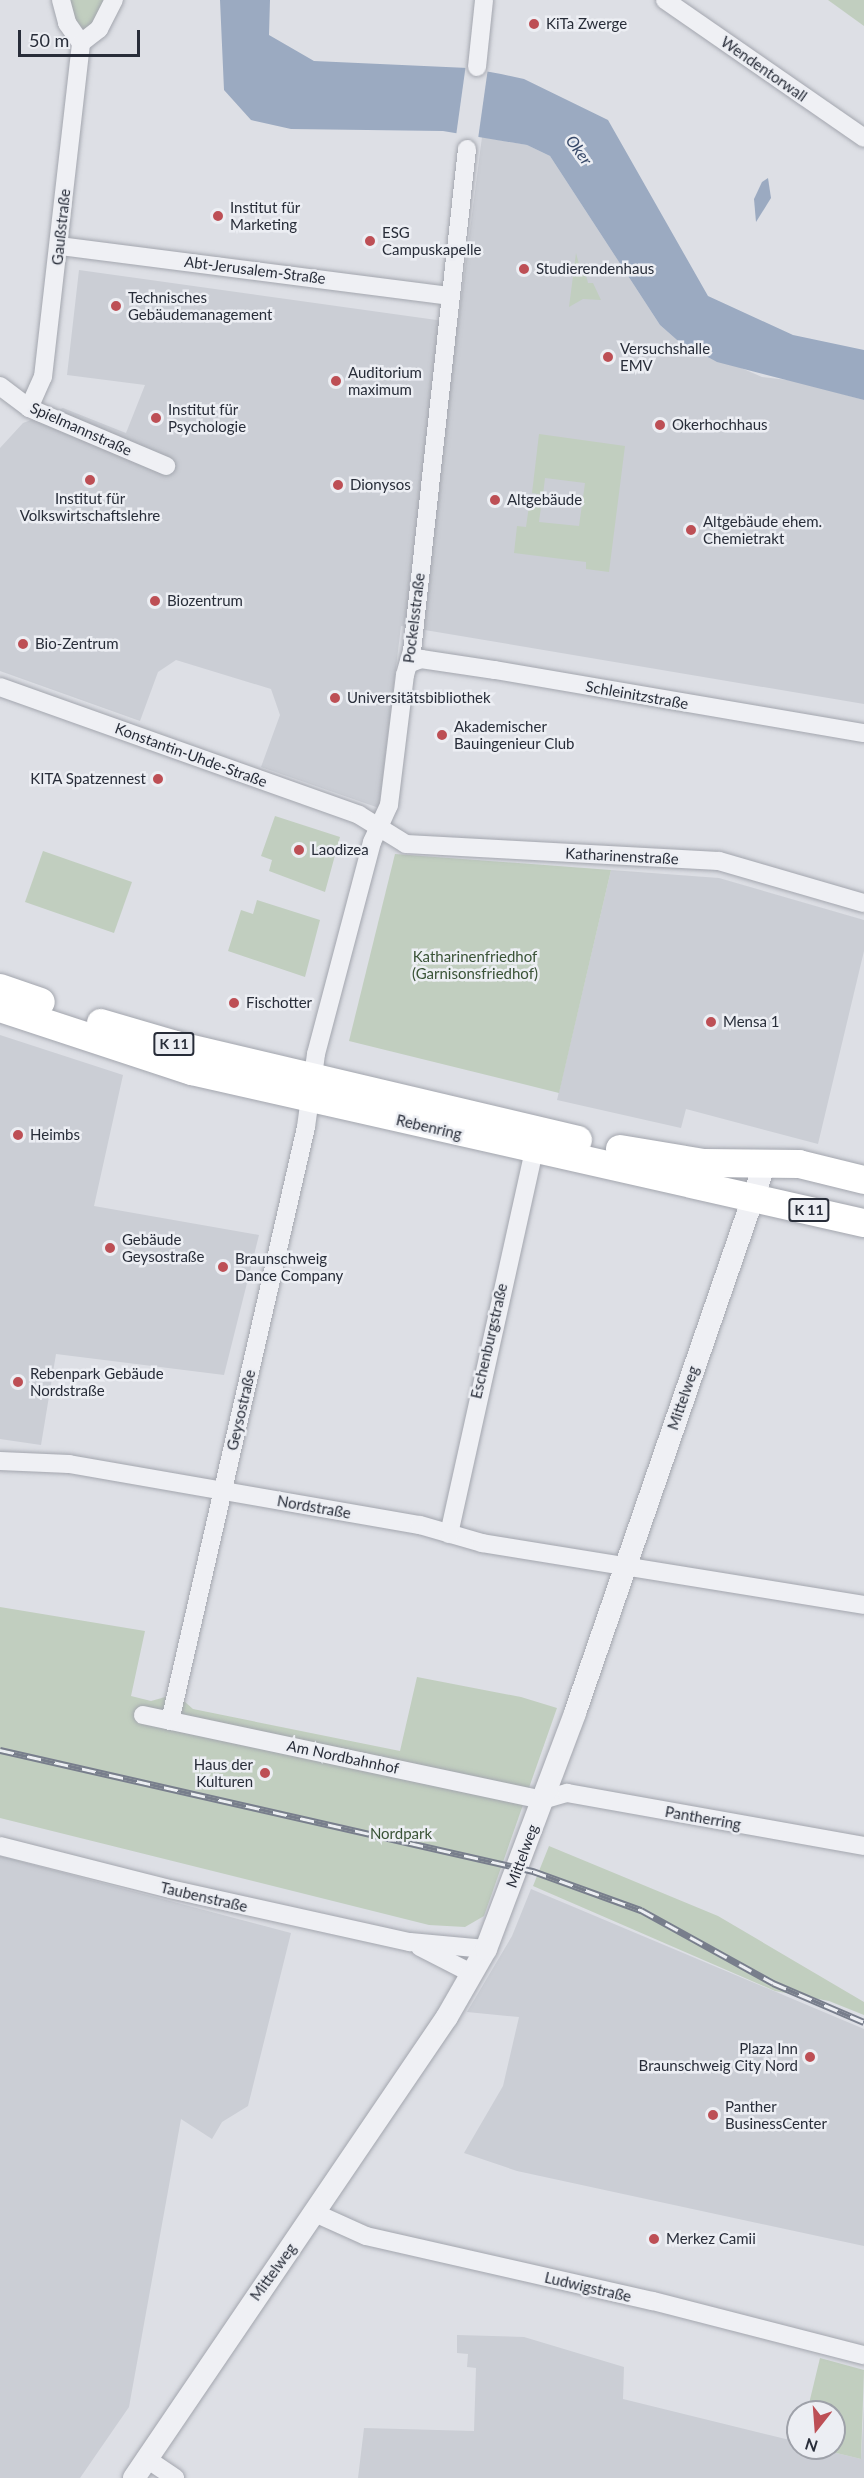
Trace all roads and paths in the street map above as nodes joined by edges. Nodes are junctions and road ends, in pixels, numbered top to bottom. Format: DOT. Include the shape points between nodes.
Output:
graph roads {
  1 [pos="61,0"];
  2 [pos="114,0"];
  3 [pos="484,0"];
  4 [pos="665,0"];
  5 [pos="81,43"];
  6 [pos="477,67"];
  7 [pos="864,138"];
  8 [pos="467,149"];
  9 [pos="60,246"];
  10 [pos="450,296"];
  11 [pos="0,386"];
  12 [pos="29,408"];
  13 [pos="166,466"];
  14 [pos="411,663"];
  15 [pos="0,687"];
  16 [pos="864,733"];
  17 [pos="379,829"];
  18 [pos="862,902"];
  19 [pos="0,988"];
  20 [pos="0,1008"];
  21 [pos="311,1088"];
  22 [pos="534,1150"];
  23 [pos="765,1163"];
  24 [pos="864,1180"];
  25 [pos="753,1198"];
  26 [pos="864,1222"];
  27 [pos="0,1461"];
  28 [pos="223,1491"];
  29 [pos="449,1534"];
  30 [pos="626,1565"];
  31 [pos="864,1605"];
  32 [pos="143,1715"];
  33 [pos="170,1721"];
  34 [pos="542,1800"];
  35 [pos="0,1846"];
  36 [pos="864,1846"];
  37 [pos="410,1942"];
  38 [pos="486,1949"];
  39 [pos="471,1973"];
  40 [pos="315,2213"];
  41 [pos="864,2355"];
  42 [pos="147,2459"];
  43 [pos="134,2478"];
  44 [pos="175,2478"];
  1 -- 5 [label="street" via="67,23"];
  2 -- 5 [label="street" via="99,29"];
  3 -- 6 [label="street"];
  4 -- 7 [label="street, Wendentorwall"];
  5 -- 9 [label="street, Gaußstraße"];
  8 -- 10 [label="street, Pockelsstraße"];
  9 -- 10 [label="street, Abt-Jerusalem-Straße"];
  9 -- 12 [label="street, Gaußstraße" via="43,377"];
  10 -- 14 [label="street, Pockelsstraße"];
  11 -- 12 [label="street, Spielmannstraße"];
  12 -- 13 [label="street, Spielmannstraße"];
  14 -- 16 [label="street, Schleinitzstraße" via="422,659 495,670"];
  14 -- 17 [label="street, Pockelsstraße" via="405,675 389,805"];
  15 -- 17 [label="street, Konstantin-Uhde-Straße" via="358,815"];
  17 -- 18 [label="street, Katharinenstraße" via="406,844 719,861"];
  17 -- 21 [label="street, Pockelsstraße" via="348,932"];
  19 -- 21 [label="main road, Rebenring / K 11"];
  20 -- 21 [label="main road, Rebenring / K 11" via="148,1058"];
  21 -- 22 [label="main road, Rebenring / K 11"];
  21 -- 23 [label="main road, Rebenring / K 11" via="648,1155 711,1164"];
  21 -- 28 [label="street, Geysostraße"];
  22 -- 25 [label="main road, Rebenring / K 11"];
  22 -- 29 [label="street, Eschenburgstraße"];
  23 -- 24 [label="main road, Rebenring / K 11" via="799,1164"];
  23 -- 25 [label="street, Mittelweg"];
  25 -- 26 [label="main road, Rebenring / K 11"];
  25 -- 30 [label="street, Mittelweg"];
  27 -- 28 [label="street, Nordstraße" via="69,1464"];
  28 -- 29 [label="street, Nordstraße" via="420,1525"];
  28 -- 33 [label="street, Geysostraße"];
  29 -- 30 [label="street, Nordstraße" via="482,1543"];
  30 -- 31 [label="street"];
  30 -- 34 [label="street, Mittelweg"];
  32 -- 33 [label="street, Am Nordbahnhof"];
  33 -- 34 [label="street, Am Nordbahnhof"];
  34 -- 36 [label="street, Pantherring" via="567,1793"];
  34 -- 38 [label="street, Mittelweg"];
  35 -- 37 [label="street, Taubenstraße" via="161,1887"];
  37 -- 38 [label="street, Taubenstraße"];
  37 -- 39 [label="street, Taubenstraße"];
  38 -- 39 [label="street, Mittelweg"];
  39 -- 40 [label="street, Mittelweg" via="447,2017"];
  40 -- 41 [label="street, Ludwigstraße" via="366,2236 653,2301"];
  40 -- 42 [label="street, Mittelweg"];
  42 -- 43 [label="street, Mittelweg"];
  42 -- 44 [label="street"];
}
